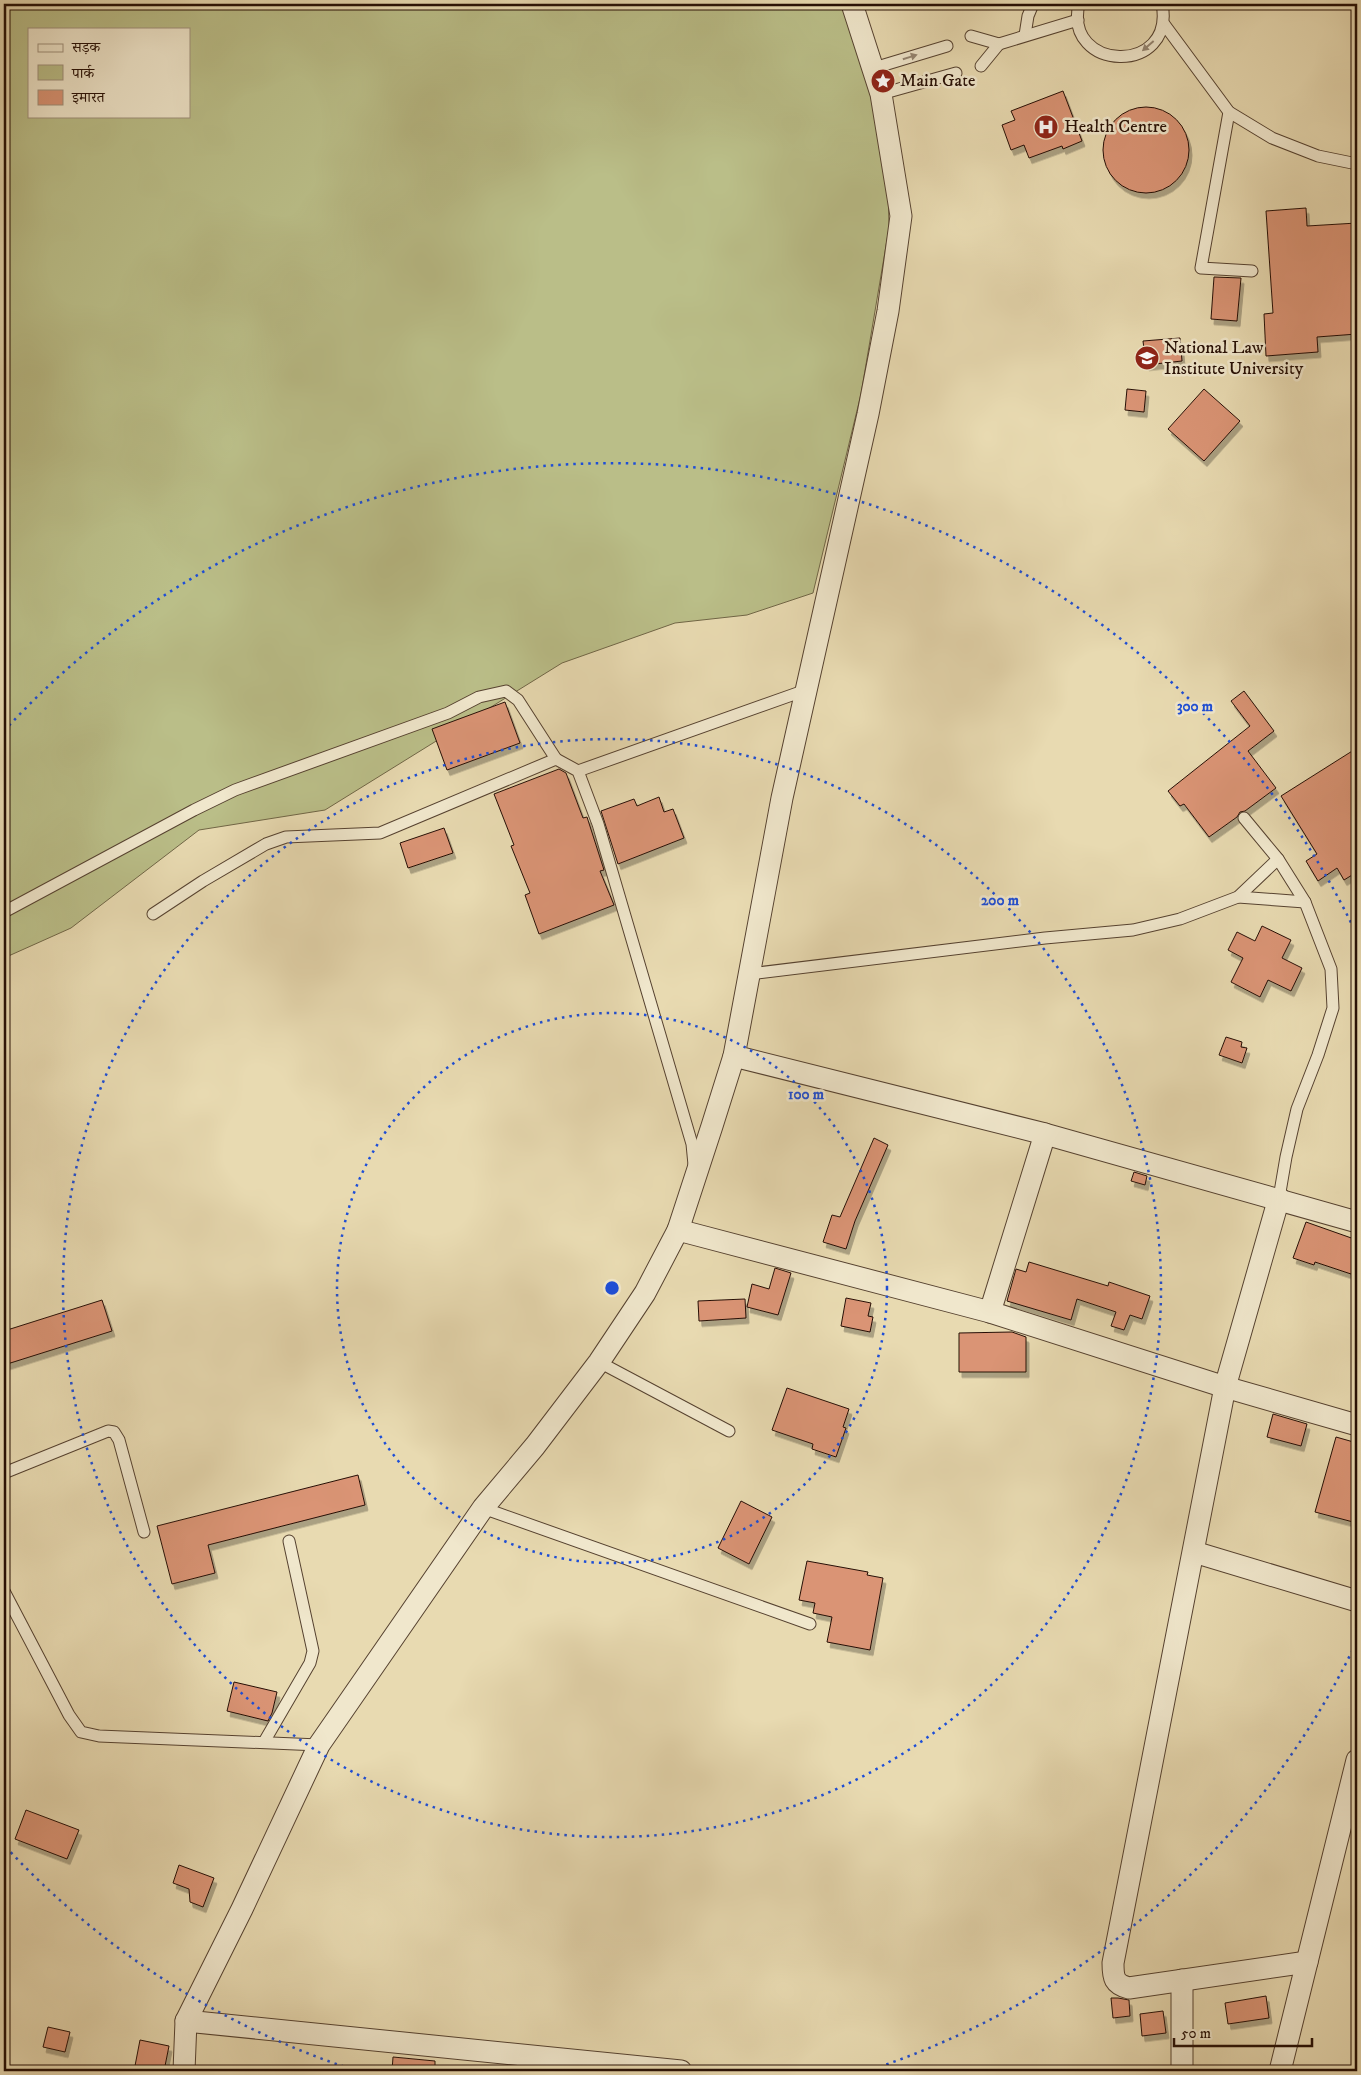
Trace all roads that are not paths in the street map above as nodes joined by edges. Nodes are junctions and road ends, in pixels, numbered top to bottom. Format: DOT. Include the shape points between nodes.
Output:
graph roads {
  1 [pos="852,4"];
  2 [pos="1033,4"];
  3 [pos="1079,4"];
  4 [pos="1162,4"];
  5 [pos="1078,20"];
  6 [pos="1164,24"];
  7 [pos="971,36"];
  8 [pos="1025,36"];
  9 [pos="999,44"];
  10 [pos="947,46"];
  11 [pos="981,66"];
  12 [pos="874,68"];
  13 [pos="956,73"];
  14 [pos="881,94"];
  15 [pos="1229,112"];
  16 [pos="1357,164"];
  17 [pos="1252,271"];
  18 [pos="806,690"];
  19 [pos="556,759"];
  20 [pos="578,771"];
  21 [pos="1244,818"];
  22 [pos="1278,859"];
  23 [pos="1238,897"];
  24 [pos="1305,902"];
  25 [pos="4,912"];
  26 [pos="153,914"];
  27 [pos="749,974"];
  28 [pos="734,1056"];
  29 [pos="1045,1134"];
  30 [pos="695,1177"];
  31 [pos="1279,1198"];
  32 [pos="1357,1222"];
  33 [pos="678,1230"];
  34 [pos="990,1312"];
  35 [pos="599,1362"];
  36 [pos="1225,1387"];
  37 [pos="1357,1425"];
  38 [pos="729,1431"];
  39 [pos="4,1473"];
  40 [pos="483,1508"];
  41 [pos="144,1532"];
  42 [pos="289,1541"];
  43 [pos="1194,1552"];
  44 [pos="4,1591"];
  45 [pos="1357,1601"];
  46 [pos="810,1624"];
  47 [pos="264,1742"];
  48 [pos="319,1746"];
  49 [pos="1357,1760"];
  50 [pos="1307,1962"];
  51 [pos="1182,1980"];
  52 [pos="186,2021"];
  53 [pos="184,2071"];
  54 [pos="681,2071"];
  55 [pos="1182,2071"];
  56 [pos="1280,2071"];
  1 -- 12 [label="street"];
  2 -- 8 [label="lane"];
  3 -- 5 [label="lane"];
  4 -- 6 [label="lane"];
  6 -- 5 [label="lane, one-way" via="1143,52 1122,58 1101,53 1092,47 1080,30"];
  5 -- 8 [label="lane"];
  6 -- 15 [label="lane"];
  7 -- 9 [label="lane"];
  8 -- 9 [label="lane"];
  9 -- 11 [label="lane"];
  12 -- 10 [label="lane, one-way"];
  12 -- 14 [label="street"];
  13 -- 14 [label="lane"];
  14 -- 18 [label="street" via="901,216 888,311 868,414"];
  15 -- 16 [label="lane" via="1272,138 1318,156"];
  15 -- 17 [label="lane" via="1201,268"];
  18 -- 20 [label="lane"];
  18 -- 27 [label="street"];
  19 -- 20 [label="lane"];
  19 -- 25 [label="lane" via="518,700 506,691 479,697 448,713 235,790"];
  19 -- 26 [label="lane" via="380,833 286,837 266,844"];
  20 -- 30 [label="lane" via="598,824 689,1134"];
  21 -- 22 [label="lane"];
  22 -- 23 [label="lane"];
  22 -- 24 [label="lane"];
  23 -- 24 [label="lane"];
  23 -- 27 [label="lane" via="1180,918 1133,930"];
  24 -- 31 [label="lane" via="1331,969 1333,1008 1296,1109"];
  27 -- 28 [label="street"];
  28 -- 29 [label="street"];
  28 -- 30 [label="street"];
  29 -- 31 [label="street"];
  29 -- 34 [label="street"];
  30 -- 33 [label="street"];
  31 -- 32 [label="street"];
  31 -- 36 [label="street"];
  33 -- 34 [label="street"];
  33 -- 35 [label="street" via="645,1293"];
  34 -- 36 [label="street"];
  35 -- 38 [label="lane"];
  35 -- 40 [label="street"];
  36 -- 37 [label="street"];
  36 -- 43 [label="street"];
  39 -- 41 [label="lane" via="114,1432"];
  40 -- 46 [label="lane"];
  40 -- 48 [label="street"];
  42 -- 47 [label="lane" via="313,1652 310,1663"];
  43 -- 45 [label="street"];
  43 -- 51 [label="street" via="1113,1963 1113,1978 1119,1985 1129,1988"];
  44 -- 47 [label="lane" via="81,1732 99,1736"];
  47 -- 48 [label="lane"];
  48 -- 52 [label="street"];
  49 -- 50 [label="street"];
  50 -- 51 [label="street"];
  50 -- 56 [label="street"];
  51 -- 55 [label="street"];
  52 -- 53 [label="street"];
  52 -- 54 [label="street"];
}
